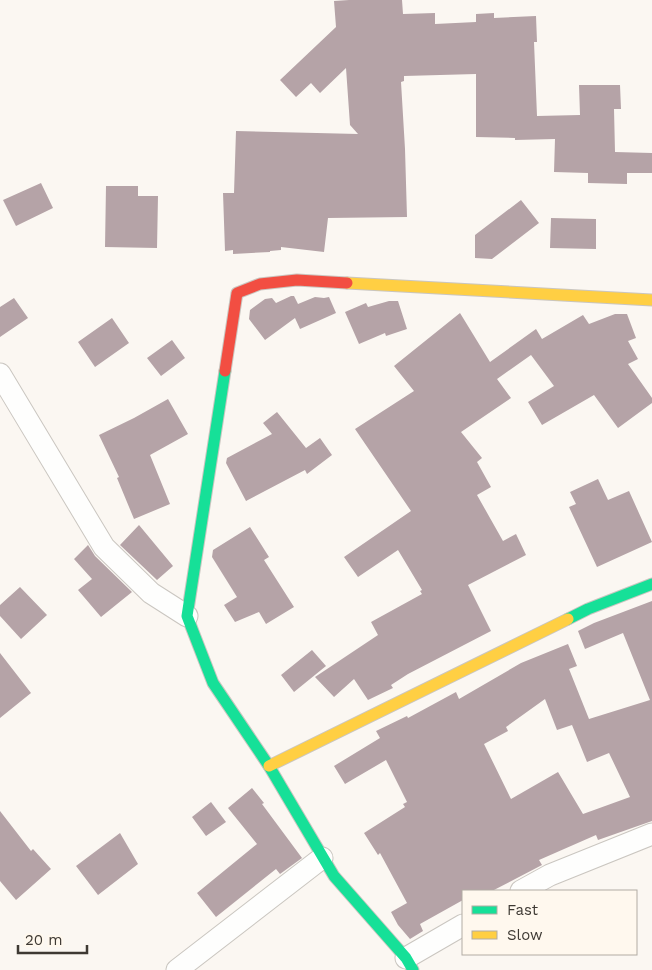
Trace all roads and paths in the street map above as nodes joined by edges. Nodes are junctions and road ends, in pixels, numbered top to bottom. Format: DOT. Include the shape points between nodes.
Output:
graph roads {
  1 [pos="652,300"];
  2 [pos="0,374"];
  3 [pos="652,584"];
  4 [pos="186,616"];
  5 [pos="269,766"];
  6 [pos="652,834"];
  7 [pos="322,858"];
  8 [pos="523,890"];
  9 [pos="462,926"];
  10 [pos="410,964"];
  11 [pos="177,970"];
  1 -- 4 [label="street" via="297,280 260,284 237,293"];
  2 -- 4 [label="street" via="104,547 151,593"];
  3 -- 5 [label="street" via="588,609"];
  4 -- 5 [label="street" via="213,683"];
  5 -- 7 [label="street"];
  6 -- 8 [label="street" via="550,874"];
  7 -- 10 [label="street"];
  7 -- 11 [label="street"];
  9 -- 10 [label="street"];
}
